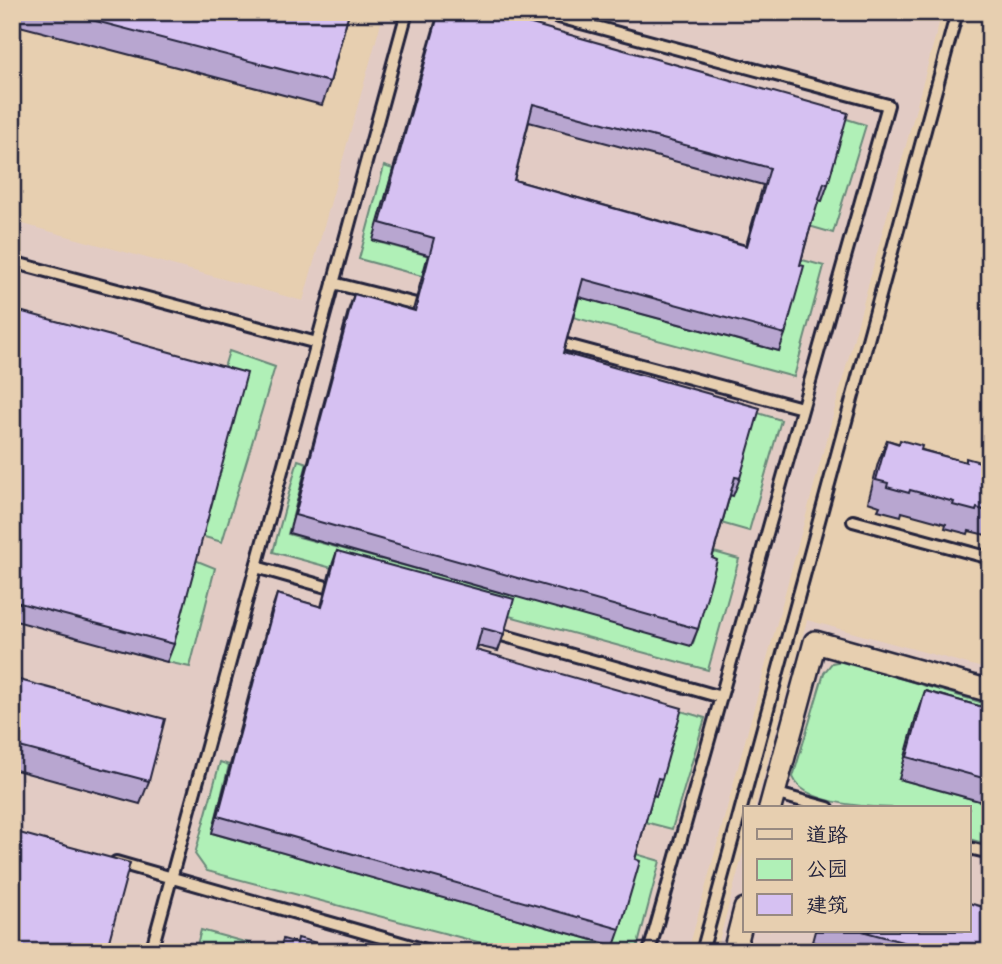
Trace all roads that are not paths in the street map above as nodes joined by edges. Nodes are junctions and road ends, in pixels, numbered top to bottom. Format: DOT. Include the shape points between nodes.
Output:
graph roads {
  1 [pos="407,12"];
  2 [pos="540,12"];
  3 [pos="957,12"];
  4 [pos="12,262"];
  5 [pos="333,282"];
  6 [pos="440,310"];
  7 [pos="539,337"];
  8 [pos="317,343"];
  9 [pos="802,408"];
  10 [pos="853,521"];
  11 [pos="990,558"];
  12 [pos="256,567"];
  13 [pos="351,593"];
  14 [pos="477,628"];
  15 [pos="990,691"];
  16 [pos="721,697"];
  17 [pos="772,801"];
  18 [pos="812,806"];
  19 [pos="970,848"];
  20 [pos="990,853"];
  21 [pos="104,859"];
  22 [pos="170,877"];
  23 [pos="743,917"];
  24 [pos="150,952"];
  25 [pos="433,952"];
  26 [pos="649,952"];
  27 [pos="702,952"];
  28 [pos="734,952"];
  1 -- 5 [label="lane"];
  2 -- 9 [label="lane" via="888,105"];
  3 -- 27 [label="lane"];
  4 -- 8 [label="lane"];
  5 -- 6 [label="lane"];
  5 -- 8 [label="lane"];
  7 -- 9 [label="lane"];
  8 -- 12 [label="lane"];
  9 -- 16 [label="lane"];
  10 -- 11 [label="lane"];
  12 -- 13 [label="lane"];
  12 -- 22 [label="lane"];
  14 -- 16 [label="lane"];
  15 -- 17 [label="street" via="816,642"];
  16 -- 26 [label="lane"];
  17 -- 18 [label="lane"];
  19 -- 20 [label="lane"];
  21 -- 22 [label="lane"];
  22 -- 24 [label="lane"];
  22 -- 25 [label="lane"];
  23 -- 28 [label="street"];
}
